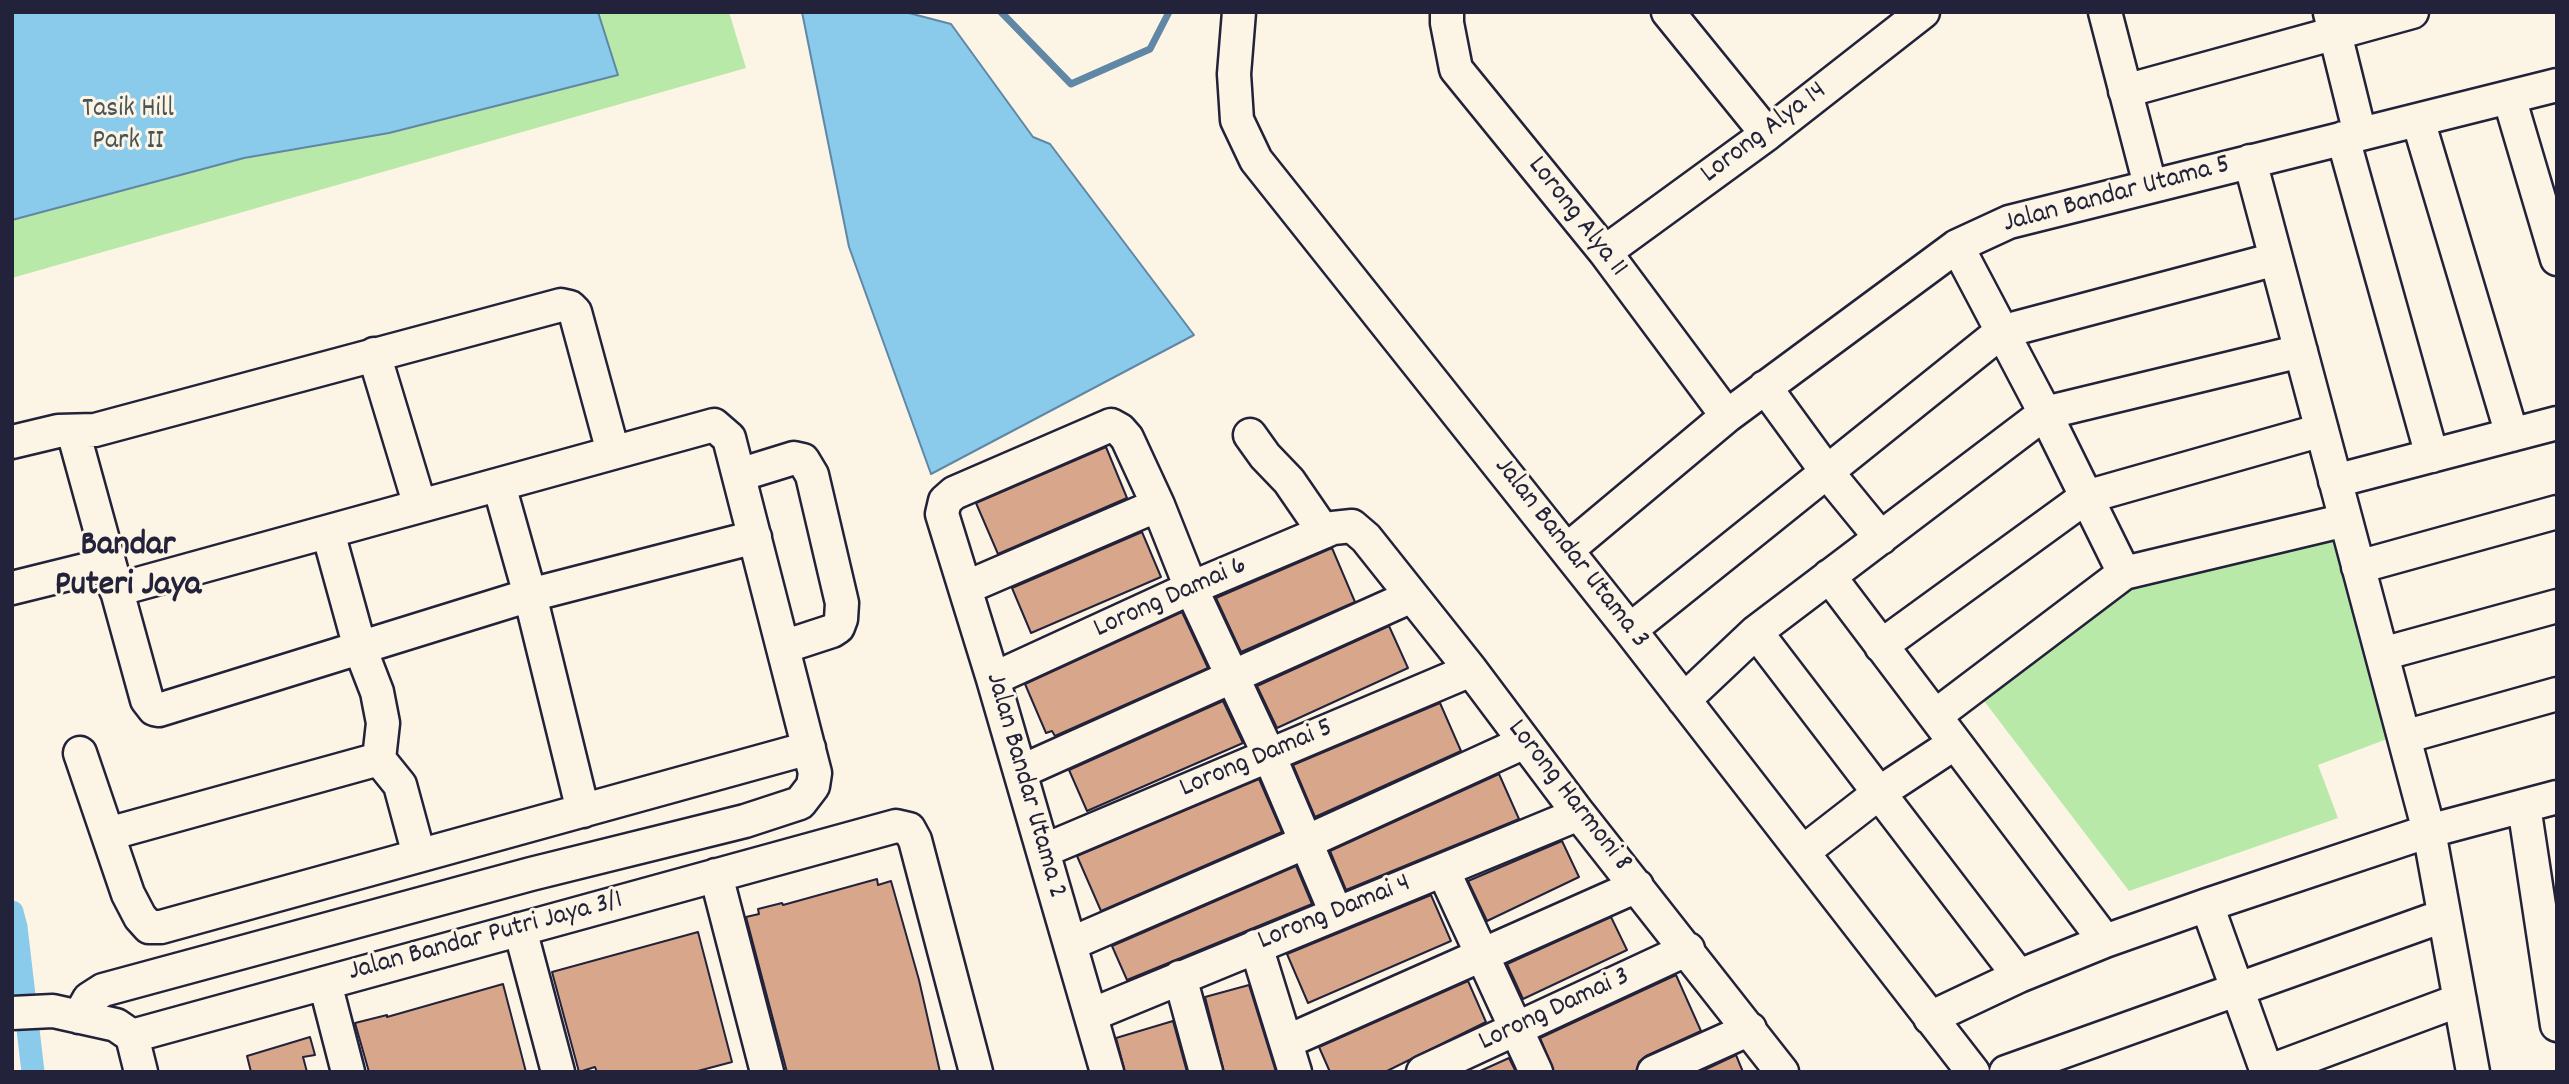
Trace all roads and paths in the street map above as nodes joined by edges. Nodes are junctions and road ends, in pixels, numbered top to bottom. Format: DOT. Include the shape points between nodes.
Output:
graph roads {
  1 [pos="1239,12"];
  2 [pos="1447,12"];
  3 [pos="1668,12"];
  4 [pos="2105,12"];
  5 [pos="2412,12"];
  6 [pos="1920,13"];
  7 [pos="2332,23"];
  8 [pos="2557,85"];
  9 [pos="2125,91"];
  10 [pos="2510,97"];
  11 [pos="2418,120"];
  12 [pos="1768,134"];
  13 [pos="2351,136"];
  14 [pos="2250,162"];
  15 [pos="2150,185"];
  16 [pos="1957,246"];
  17 [pos="1605,252"];
  18 [pos="2276,259"];
  19 [pos="2557,259"];
  20 [pos="2001,332"];
  21 [pos="2301,351"];
  22 [pos="374,354"];
  23 [pos="1765,387"];
  24 [pos="2045,413"];
  25 [pos="1727,415"];
  26 [pos="2557,423"];
  27 [pos="2322,430"];
  28 [pos="73,431"];
  29 [pos="1250,435"];
  30 [pos="2512,435"];
  31 [pos="12,442"];
  32 [pos="613,452"];
  33 [pos="2432,456"];
  34 [pos="1828,472"];
  35 [pos="739,475"];
  36 [pos="2335,481"];
  37 [pos="499,485"];
  38 [pos="2086,496"];
  39 [pos="1158,505"];
  40 [pos="420,506"];
  41 [pos="2557,512"];
  42 [pos="2346,520"];
  43 [pos="1338,529"];
  44 [pos="328,532"];
  45 [pos="755,537"];
  46 [pos="1881,538"];
  47 [pos="1567,550"];
  48 [pos="2358,567"];
  49 [pos="2124,573"];
  50 [pos="1829,576"];
  51 [pos="113,577"];
  52 [pos="12,587"];
  53 [pos="965,589"];
  54 [pos="1191,589"];
  55 [pos="530,595"];
  56 [pos="1412,596"];
  57 [pos="2557,606"];
  58 [pos="1630,630"];
  59 [pos="1756,632"];
  60 [pos="1881,646"];
  61 [pos="783,647"];
  62 [pos="360,648"];
  63 [pos="2382,654"];
  64 [pos="1471,670"];
  65 [pos="1232,676"];
  66 [pos="993,679"];
  67 [pos="2557,694"];
  68 [pos="1684,700"];
  69 [pos="1935,716"];
  70 [pos="2404,737"];
  71 [pos="1525,742"];
  72 [pos="1955,743"];
  73 [pos="809,748"];
  74 [pos="80,753"];
  75 [pos="1269,755"];
  76 [pos="379,759"];
  77 [pos="1020,772"];
  78 [pos="1879,793"];
  79 [pos="2557,797"];
  80 [pos="2524,806"];
  81 [pos="583,811"];
  82 [pos="1579,814"];
  83 [pos="2429,831"];
  84 [pos="108,834"];
  85 [pos="1306,842"];
  86 [pos="1043,851"];
  87 [pos="1804,852"];
  88 [pos="419,855"];
  89 [pos="1443,870"];
  90 [pos="716,875"];
  91 [pos="1637,886"];
  92 [pos="2207,905"];
  93 [pos="1336,913"];
  94 [pos="2443,916"];
  95 [pos="520,929"];
  96 [pos="2105,941"];
  97 [pos="1070,944"];
  98 [pos="1256,946"];
  99 [pos="1688,949"];
  100 [pos="1483,955"];
  101 [pos="2020,976"];
  102 [pos="1180,977"];
  103 [pos="324,983"];
  104 [pos="2238,989"];
  105 [pos="2460,1000"];
  106 [pos="12,1013"];
  107 [pos="66,1014"];
  108 [pos="1091,1015"];
  109 [pos="1930,1018"];
  110 [pos="2557,1025"];
  111 [pos="1516,1028"];
  112 [pos="1750,1029"];
  113 [pos="132,1036"];
  114 [pos="1291,1057"];
  115 [pos="141,1072"];
  116 [pos="348,1072"];
  117 [pos="558,1072"];
  118 [pos="767,1072"];
  119 [pos="976,1072"];
  120 [pos="1107,1072"];
  121 [pos="1206,1072"];
  122 [pos="1423,1072"];
  123 [pos="1536,1072"];
  124 [pos="1654,1072"];
  125 [pos="1782,1072"];
  126 [pos="1973,1072"];
  127 [pos="2007,1072"];
  128 [pos="2267,1072"];
  129 [pos="2473,1072"];
  1 -- 47 [label="street, Jalan Bandar Utama 3" via="1234,74 1237,120 1256,160"];
  2 -- 17 [label="street, Lorong Alya 11" via="1456,69"];
  3 -- 12 [label="street"];
  4 -- 9 [label="street"];
  5 -- 7 [label="street"];
  6 -- 12 [label="street, Lorong Alya 14"];
  7 -- 9 [label="street"];
  7 -- 13 [label="street"];
  8 -- 10 [label="street, Jalan Bandar Utama 5"];
  9 -- 15 [label="street"];
  10 -- 11 [label="street, Jalan Bandar Utama 5"];
  10 -- 19 [label="street"];
  11 -- 13 [label="street, Jalan Bandar Utama 5"];
  11 -- 30 [label="street"];
  12 -- 17 [label="street, Lorong Alya 14"];
  13 -- 14 [label="street, Jalan Bandar Utama 5"];
  13 -- 33 [label="street"];
  14 -- 15 [label="street, Jalan Bandar Utama 5"];
  14 -- 18 [label="street"];
  15 -- 16 [label="street, Jalan Bandar Utama 5" via="2009,222"];
  16 -- 20 [label="street"];
  16 -- 23 [label="street, Jalan Bandar Utama 5"];
  17 -- 25 [label="street, Lorong Alya 11"];
  18 -- 20 [label="street"];
  18 -- 21 [label="street"];
  20 -- 24 [label="street"];
  20 -- 34 [label="street"];
  21 -- 24 [label="street"];
  21 -- 27 [label="street"];
  22 -- 28 [label="street" via="95,430"];
  22 -- 32 [label="street" via="548,307 570,307"];
  22 -- 40 [label="street"];
  23 -- 25 [label="street, Jalan Bandar Utama 5"];
  23 -- 34 [label="street"];
  24 -- 38 [label="street"];
  24 -- 46 [label="street"];
  25 -- 47 [label="street, Jalan Bandar Utama 5"];
  26 -- 30 [label="street"];
  27 -- 36 [label="street"];
  27 -- 38 [label="street"];
  28 -- 31 [label="street"];
  28 -- 51 [label="street"];
  29 -- 43 [label="street, Lorong Harmoni 8"];
  30 -- 33 [label="street"];
  32 -- 35 [label="street" via="713,425 729,438"];
  32 -- 37 [label="street"];
  33 -- 36 [label="street"];
  34 -- 46 [label="street"];
  34 -- 58 [label="street"];
  35 -- 45 [label="street"];
  35 -- 61 [label="street" via="794,457 803,460 812,475 842,603 841,619 832,631"];
  36 -- 42 [label="street"];
  37 -- 40 [label="street"];
  37 -- 55 [label="street"];
  38 -- 49 [label="street"];
  38 -- 60 [label="street"];
  39 -- 53 [label="street"];
  39 -- 53 [label="street, Jalan Bandar Utama 2" via="1127,439 1111,425 954,493 945,501 942,514"];
  39 -- 54 [label="street"];
  40 -- 44 [label="street"];
  41 -- 48 [label="street"];
  42 -- 48 [label="street"];
  42 -- 49 [label="street"];
  43 -- 54 [label="street, Lorong Damai 6"];
  43 -- 56 [label="street, Lorong Harmoni 8" via="1366,538"];
  44 -- 51 [label="street"];
  44 -- 62 [label="street"];
  45 -- 55 [label="street"];
  45 -- 61 [label="street"];
  46 -- 50 [label="street"];
  47 -- 58 [label="street, Jalan Bandar Utama 3"];
  48 -- 63 [label="street"];
  49 -- 69 [label="street"];
  50 -- 59 [label="street"];
  50 -- 60 [label="street"];
  51 -- 52 [label="street"];
  51 -- 62 [label="street" via="147,700 154,709"];
  53 -- 66 [label="street, Jalan Bandar Utama 2"];
  54 -- 65 [label="street"];
  54 -- 66 [label="street, Lorong Damai 6"];
  55 -- 62 [label="street"];
  55 -- 81 [label="street"];
  56 -- 64 [label="street, Lorong Harmoni 8"];
  56 -- 65 [label="street"];
  57 -- 63 [label="street"];
  58 -- 68 [label="street, Jalan Bandar Utama 3"];
  59 -- 68 [label="street"];
  59 -- 78 [label="street"];
  60 -- 69 [label="street"];
  61 -- 73 [label="street"];
  62 -- 76 [label="street" via="383,723"];
  63 -- 70 [label="street"];
  64 -- 71 [label="street, Lorong Harmoni 8"];
  64 -- 75 [label="street, Lorong Damai 5"];
  65 -- 75 [label="street"];
  65 -- 77 [label="street"];
  66 -- 77 [label="street, Jalan Bandar Utama 2"];
  67 -- 70 [label="street"];
  68 -- 87 [label="street, Jalan Bandar Utama 3"];
  69 -- 72 [label="street"];
  70 -- 83 [label="street"];
  71 -- 82 [label="street, Lorong Harmoni 8"];
  71 -- 85 [label="street"];
  72 -- 78 [label="street"];
  72 -- 96 [label="street"];
  73 -- 81 [label="street"];
  73 -- 107 [label="street" via="813,786 800,803 103,990"];
  74 -- 84 [label="street"];
  75 -- 85 [label="street"];
  75 -- 86 [label="street, Lorong Damai 5"];
  76 -- 84 [label="street"];
  76 -- 88 [label="street" via="400,785"];
  77 -- 86 [label="street, Jalan Bandar Utama 2"];
  78 -- 87 [label="street"];
  78 -- 101 [label="street"];
  79 -- 80 [label="street"];
  80 -- 83 [label="street"];
  80 -- 110 [label="street"];
  81 -- 88 [label="street"];
  82 -- 89 [label="street, Lorong Damai 4"];
  82 -- 91 [label="street, Lorong Harmoni 8"];
  83 -- 92 [label="street"];
  83 -- 94 [label="street"];
  84 -- 88 [label="street" via="128,894 149,927"];
  85 -- 93 [label="street"];
  85 -- 97 [label="street"];
  86 -- 97 [label="street, Jalan Bandar Utama 2"];
  87 -- 109 [label="street, Jalan Bandar Utama 3"];
  89 -- 93 [label="street, Lorong Damai 4"];
  89 -- 100 [label="street"];
  90 -- 95 [label="street, Jalan Bandar Putri Jaya 3/1"];
  90 -- 118 [label="street"];
  90 -- 119 [label="street, Jalan Bandar Putri Jaya 3/1" via="896,825 909,829"];
  91 -- 99 [label="street, Lorong Harmoni 8"];
  91 -- 100 [label="street"];
  92 -- 96 [label="street"];
  92 -- 104 [label="street"];
  93 -- 98 [label="street, Lorong Damai 4"];
  94 -- 104 [label="street"];
  94 -- 105 [label="street"];
  95 -- 103 [label="street, Jalan Bandar Putri Jaya 3/1"];
  95 -- 117 [label="street"];
  96 -- 101 [label="street"];
  97 -- 108 [label="street, Jalan Bandar Utama 2"];
  98 -- 102 [label="street, Lorong Damai 4"];
  98 -- 114 [label="street"];
  99 -- 111 [label="street, Lorong Damai 3"];
  99 -- 112 [label="street, Lorong Harmoni 8"];
  100 -- 111 [label="street"];
  100 -- 114 [label="street"];
  101 -- 109 [label="street"];
  102 -- 108 [label="street, Lorong Damai 4"];
  102 -- 121 [label="street"];
  103 -- 113 [label="street, Jalan Bandar Putri Jaya 3/1"];
  103 -- 116 [label="street"];
  104 -- 127 [label="street"];
  104 -- 128 [label="street"];
  105 -- 128 [label="street"];
  105 -- 129 [label="street"];
  106 -- 107 [label="street"];
  107 -- 113 [label="street" via="116,1025"];
  108 -- 120 [label="street, Jalan Bandar Utama 2"];
  109 -- 126 [label="street, Jalan Bandar Utama 3"];
  111 -- 122 [label="street, Lorong Damai 3"];
  111 -- 123 [label="street"];
  112 -- 124 [label="street"];
  112 -- 125 [label="street, Lorong Harmoni 8"];
  113 -- 115 [label="street"];
}
